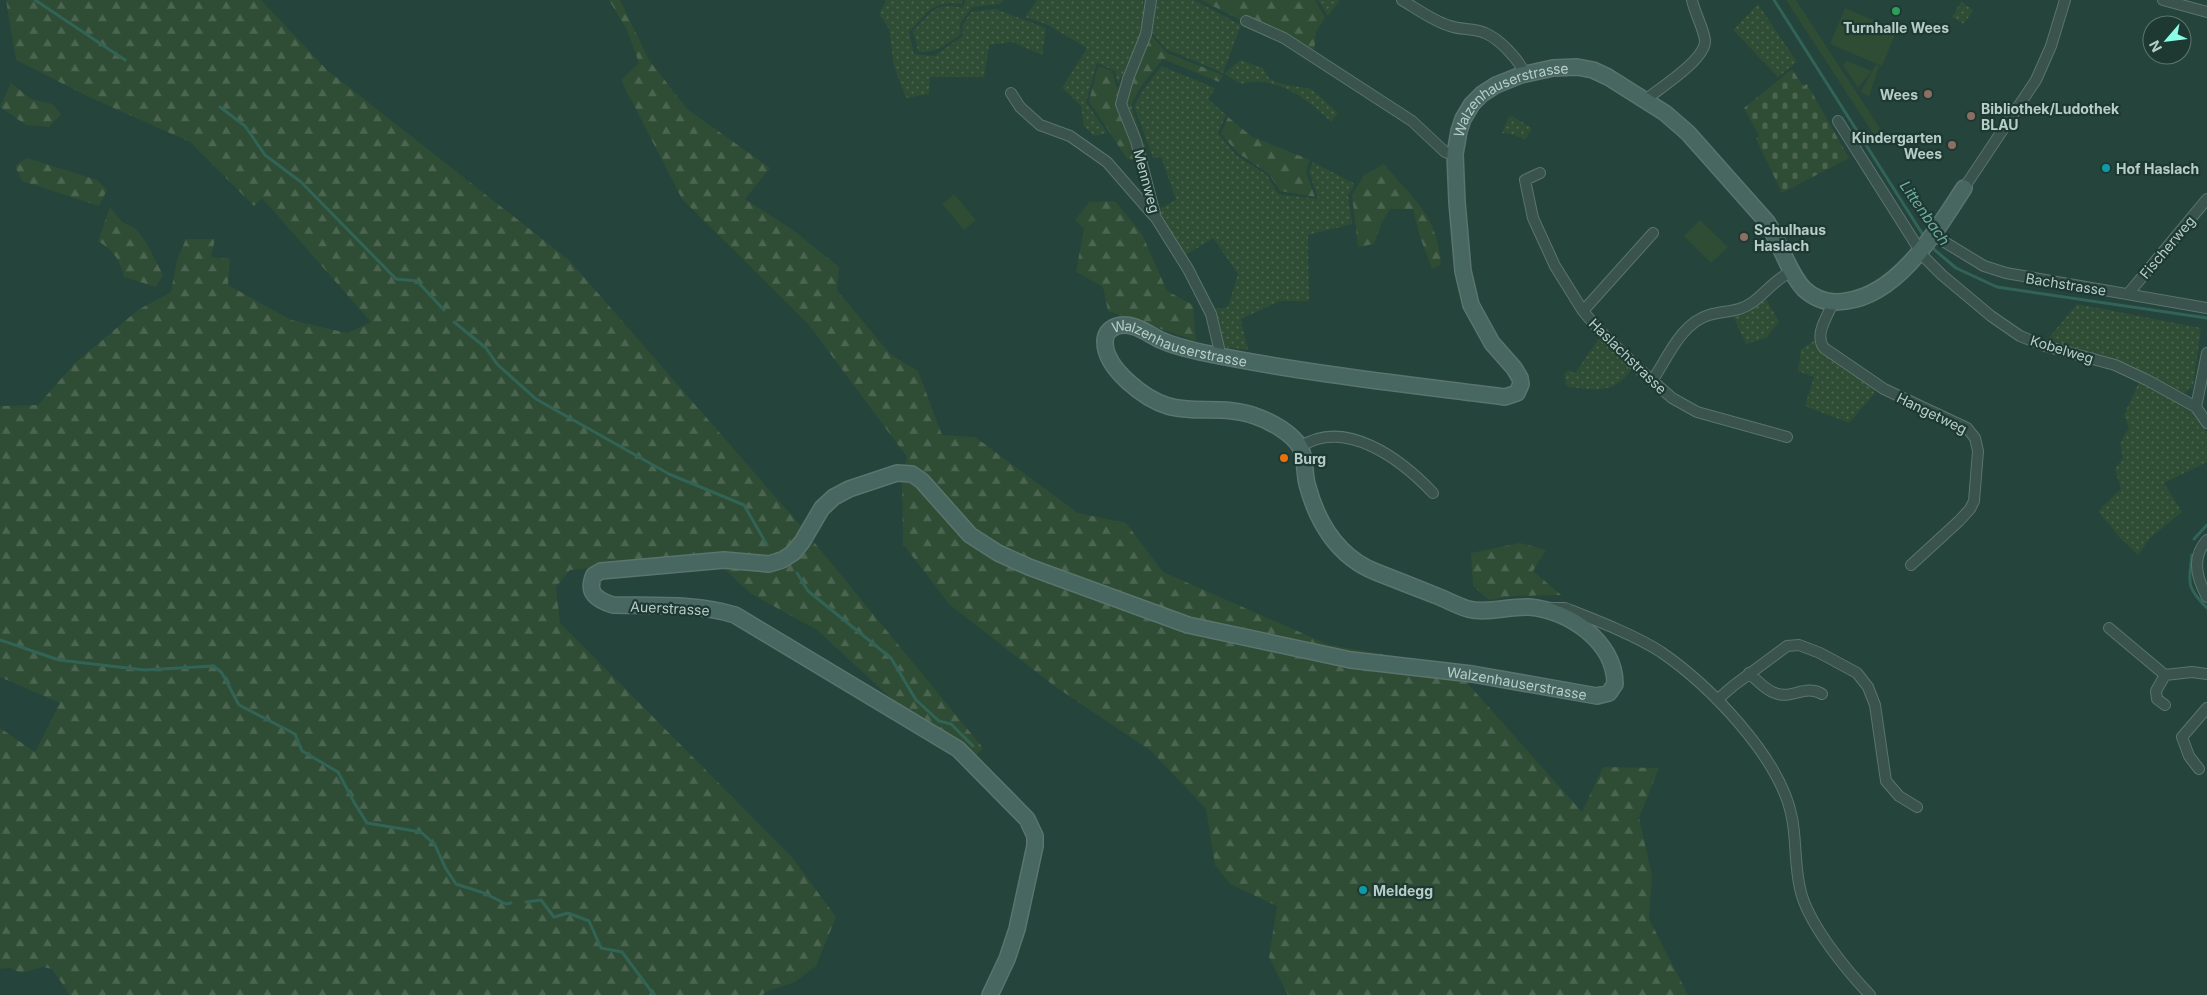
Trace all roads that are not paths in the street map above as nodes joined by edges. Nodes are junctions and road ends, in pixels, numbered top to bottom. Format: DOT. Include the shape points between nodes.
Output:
graph roads {
  1 [pos="1151,0"];
  2 [pos="1402,0"];
  3 [pos="1692,0"];
  4 [pos="2065,0"];
  5 [pos="2163,0"];
  6 [pos="2207,12"];
  7 [pos="1246,22"];
  8 [pos="1525,74"];
  9 [pos="1011,92"];
  10 [pos="1645,100"];
  11 [pos="1838,121"];
  12 [pos="1454,154"];
  13 [pos="1540,173"];
  14 [pos="1964,188"];
  15 [pos="2207,199"];
  16 [pos="1156,218"];
  17 [pos="1653,233"];
  18 [pos="1927,242"];
  19 [pos="1792,271"];
  20 [pos="2128,294"];
  21 [pos="1833,303"];
  22 [pos="2207,308"];
  23 [pos="1584,311"];
  24 [pos="2207,353"];
  25 [pos="1218,355"];
  26 [pos="1652,381"];
  27 [pos="2196,407"];
  28 [pos="2207,423"];
  29 [pos="1788,437"];
  30 [pos="1300,447"];
  31 [pos="912,474"];
  32 [pos="1433,493"];
  33 [pos="2207,540"];
  34 [pos="1911,566"];
  35 [pos="2207,597"];
  36 [pos="1545,611"];
  37 [pos="2109,628"];
  38 [pos="1749,673"];
  39 [pos="2207,674"];
  40 [pos="2165,675"];
  41 [pos="1822,694"];
  42 [pos="1718,699"];
  43 [pos="2165,705"];
  44 [pos="2207,708"];
  45 [pos="2199,769"];
  46 [pos="1917,807"];
  47 [pos="990,995"];
  48 [pos="1870,995"];
  1 -- 16 [label="street, Mennweg" via="1146,34 1121,104 1136,141"];
  2 -- 8 [label="street" via="1436,21 1485,33 1522,66"];
  3 -- 10 [label="street" via="1705,40 1702,54"];
  4 -- 14 [label="street" via="2051,46 2036,80"];
  5 -- 6 [label="street"];
  7 -- 12 [label="street" via="1284,38 1412,121 1445,152"];
  8 -- 10 [label="street, Walzenhauserstrasse" via="1577,67 1593,70"];
  8 -- 12 [label="street, Walzenhauserstrasse" via="1496,85 1472,104 1463,118"];
  9 -- 16 [label="street" via="1020,107 1040,126 1070,136 1107,162"];
  10 -- 19 [label="street, Walzenhauserstrasse" via="1688,133 1767,222 1778,238"];
  11 -- 18 [label="street, Kobelweg"];
  12 -- 25 [label="street, Walzenhauserstrasse" via="1467,293 1479,322 1520,378 1517,393 1506,397 1438,389"];
  13 -- 23 [label="street, Haslachstrasse" via="1525,180 1533,218 1555,266"];
  14 -- 18 [label="street"];
  15 -- 20 [label="street, Fischerweg"];
  16 -- 25 [label="street, Mennweg" via="1211,314"];
  17 -- 23 [label="street, Haslachstrasse"];
  18 -- 20 [label="street, Bachstrasse" via="2006,273"];
  18 -- 21 [label="street" via="1903,270 1879,289 1865,297"];
  18 -- 27 [label="street, Kobelweg" via="1942,275 2020,336 2115,365"];
  19 -- 21 [label="street, Walzenhauserstrasse" via="1805,289 1817,298"];
  19 -- 26 [label="street" via="1734,312 1696,320 1686,329"];
  20 -- 22 [label="street, Bachstrasse"];
  21 -- 34 [label="street, Hangetweg" via="1819,335 1824,348 1884,389 1967,428 1976,438 1976,492 1970,509"];
  23 -- 26 [label="street, Haslachstrasse" via="1598,329"];
  24 -- 27 [label="street"];
  25 -- 30 [label="street, Walzenhauserstrasse" via="1164,342 1126,325 1109,330 1105,340 1106,352 1116,370 1148,397 1168,406 1235,410 1256,416 1283,431"];
  26 -- 29 [label="street, Haslachstrasse" via="1672,398 1697,412"];
  27 -- 28 [label="street"];
  30 -- 32 [label="street" via="1322,436 1360,440 1401,464"];
  30 -- 36 [label="street, Walzenhauserstrasse" via="1314,507 1324,528 1342,550 1368,569 1469,609 1529,607"];
  31 -- 36 [label="street, Walzenhauserstrasse" via="970,535 998,554 1188,624 1351,660 1472,674 1597,696 1609,692 1616,684 1615,672 1602,645 1589,632"];
  31 -- 47 [label="street, Auerstrasse" via="897,473 834,497 822,508 802,542 782,560 769,564 724,560 601,571 592,580 593,593 600,602 613,605 699,607 735,616 958,749 1031,825 1035,836 1014,936"];
  33 -- 35 [label="street" via="2198,556 2197,571 2200,586"];
  36 -- 42 [label="street" via="1552,606 1564,608 1659,651"];
  37 -- 40 [label="street"];
  38 -- 41 [label="street" via="1773,693 1788,696 1810,690"];
  38 -- 42 [label="street"];
  38 -- 46 [label="street" via="1787,646 1799,645 1857,673 1876,705 1886,781 1898,796"];
  39 -- 40 [label="street"];
  40 -- 43 [label="street" via="2156,691 2157,699"];
  42 -- 48 [label="street" via="1767,761 1780,783 1792,817 1802,896 1836,955"];
  44 -- 45 [label="street" via="2182,737 2189,756"];
}
